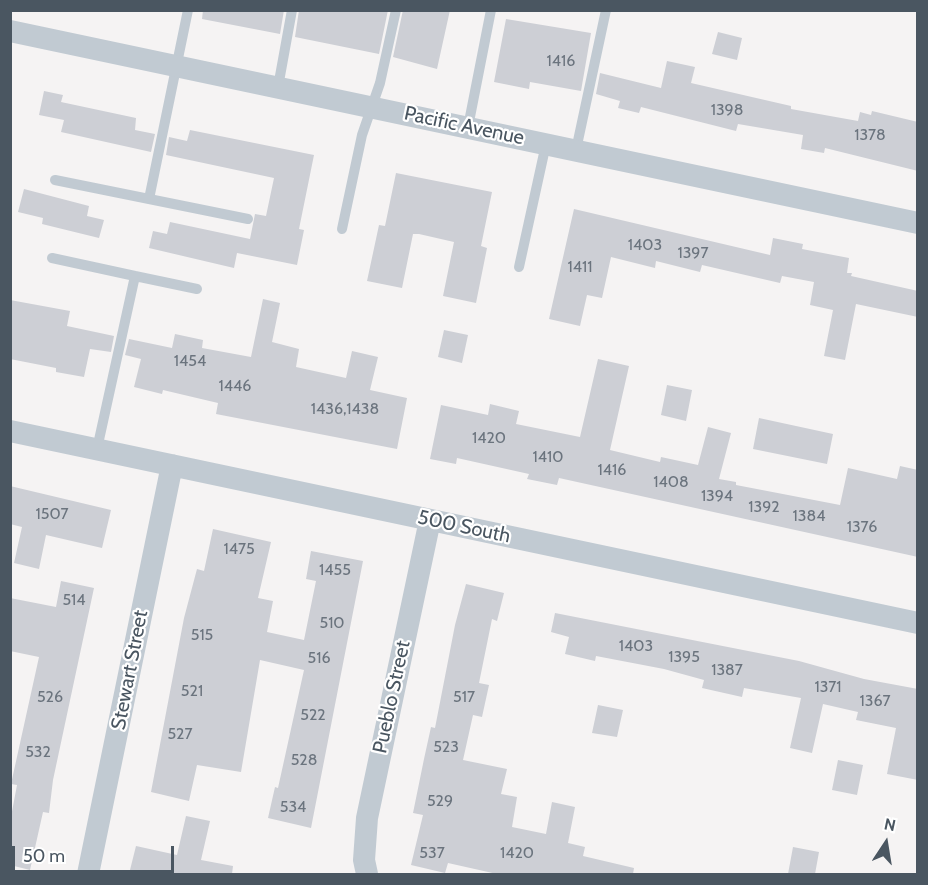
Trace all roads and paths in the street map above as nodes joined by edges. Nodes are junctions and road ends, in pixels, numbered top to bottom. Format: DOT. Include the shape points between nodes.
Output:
graph roads {
  1 [pos="188,10"];
  2 [pos="292,10"];
  3 [pos="396,10"];
  4 [pos="491,10"];
  5 [pos="606,10"];
  6 [pos="10,31"];
  7 [pos="177,66"];
  8 [pos="278,87"];
  9 [pos="372,107"];
  10 [pos="468,127"];
  11 [pos="546,144"];
  12 [pos="576,150"];
  13 [pos="55,180"];
  14 [pos="149,199"];
  15 [pos="248,219"];
  16 [pos="918,223"];
  17 [pos="342,229"];
  18 [pos="52,258"];
  19 [pos="519,267"];
  20 [pos="135,276"];
  21 [pos="197,289"];
  22 [pos="10,431"];
  23 [pos="97,449"];
  24 [pos="172,465"];
  25 [pos="430,520"];
  26 [pos="918,623"];
  27 [pos="88,874"];
  28 [pos="367,874"];
  1 -- 7 [label="lane"];
  2 -- 8 [label="lane"];
  3 -- 9 [label="lane"];
  4 -- 10 [label="lane"];
  5 -- 12 [label="lane"];
  6 -- 7 [label="street, Pacific Avenue"];
  7 -- 8 [label="street, Pacific Avenue"];
  7 -- 14 [label="lane"];
  8 -- 9 [label="street, Pacific Avenue"];
  9 -- 10 [label="street, Pacific Avenue"];
  9 -- 17 [label="lane" via="362,135"];
  10 -- 11 [label="street, Pacific Avenue"];
  11 -- 12 [label="street, Pacific Avenue"];
  11 -- 19 [label="lane"];
  12 -- 16 [label="street, Pacific Avenue"];
  13 -- 14 [label="lane"];
  14 -- 15 [label="lane"];
  18 -- 20 [label="lane"];
  20 -- 21 [label="lane"];
  20 -- 23 [label="lane"];
  22 -- 23 [label="street, 500 South"];
  23 -- 24 [label="street, 500 South"];
  24 -- 25 [label="street, 500 South"];
  24 -- 27 [label="street, Stewart Street"];
  25 -- 26 [label="street, 500 South"];
  25 -- 28 [label="street, Pueblo Street" via="367,818"];
}
